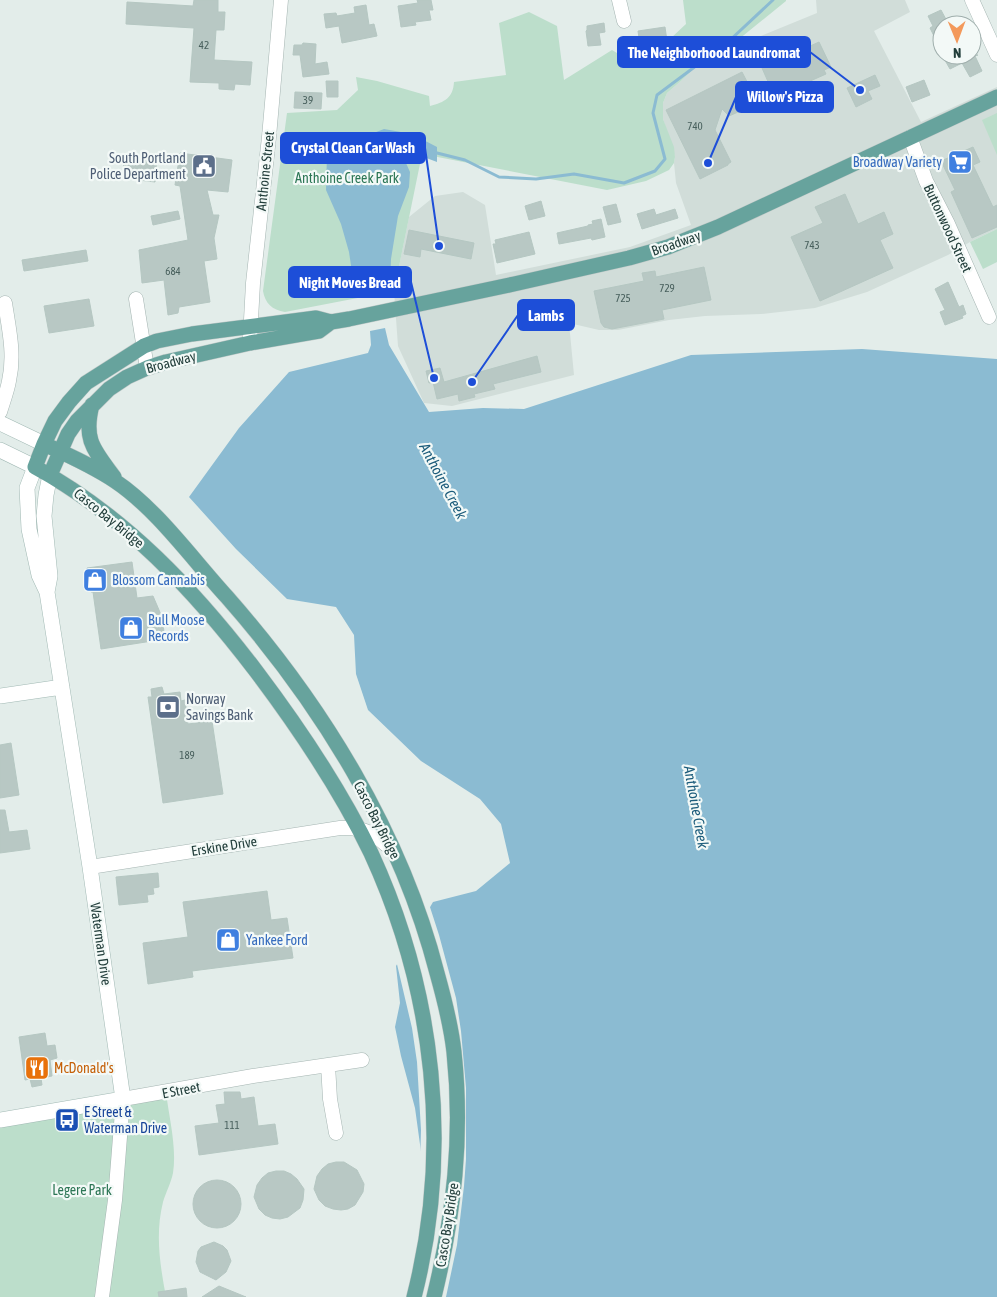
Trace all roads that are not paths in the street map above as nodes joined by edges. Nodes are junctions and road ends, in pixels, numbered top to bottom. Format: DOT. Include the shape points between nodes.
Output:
graph roads {
  1 [pos="281,0"];
  2 [pos="620,0"];
  3 [pos="972,0"];
  4 [pos="624,21"];
  5 [pos="997,55"];
  6 [pos="997,97"];
  7 [pos="910,137"];
  8 [pos="136,300"];
  9 [pos="5,303"];
  10 [pos="989,317"];
  11 [pos="331,322"];
  12 [pos="250,326"];
  13 [pos="250,343"];
  14 [pos="144,346"];
  15 [pos="147,368"];
  16 [pos="92,405"];
  17 [pos="0,412"];
  18 [pos="0,423"];
  19 [pos="44,444"];
  20 [pos="0,450"];
  21 [pos="60,451"];
  22 [pos="35,467"];
  23 [pos="50,475"];
  24 [pos="117,482"];
  25 [pos="47,592"];
  26 [pos="62,687"];
  27 [pos="0,696"];
  28 [pos="357,827"];
  29 [pos="396,854"];
  30 [pos="90,867"];
  31 [pos="362,1060"];
  32 [pos="328,1066"];
  33 [pos="122,1099"];
  34 [pos="0,1120"];
  35 [pos="336,1133"];
  36 [pos="102,1297"];
  37 [pos="414,1297"];
  38 [pos="434,1297"];
  1 -- 12 [label="street, Anthoine Street"];
  2 -- 4 [label="street"];
  3 -- 5 [label="street"];
  6 -- 7 [label="main road, Broadway"];
  7 -- 10 [label="street, Buttonwood Street" via="926,181"];
  7 -- 11 [label="main road, Broadway" via="706,233 668,247 524,282"];
  8 -- 14 [label="street"];
  9 -- 17 [label="street" via="12,346 9,381"];
  11 -- 12 [label="main road, Broadway" via="316,318"];
  11 -- 13 [label="main road, Broadway" via="319,331"];
  12 -- 13 [label="street, Anthoine Street"];
  12 -- 14 [label="main road, Broadway" via="192,334"];
  13 -- 15 [label="main road, Broadway"];
  14 -- 15 [label="street"];
  14 -- 19 [label="main road, Broadway" via="86,383 57,418"];
  15 -- 16 [label="main road, Broadway" via="109,389"];
  16 -- 21 [label="main road, Broadway" via="70,431"];
  16 -- 24 [label="main road" via="88,422 90,442"];
  18 -- 19 [label="street"];
  19 -- 21 [label="main road"];
  19 -- 22 [label="main road, Waterman Drive"];
  20 -- 22 [label="street"];
  21 -- 23 [label="main road, Waterman Drive"];
  21 -- 24 [label="main road, Casco Bay Bridge"];
  22 -- 23 [label="main road"];
  22 -- 25 [label="street, Waterman Drive" via="27,488 29,529 38,575"];
  23 -- 25 [label="street, Waterman Drive" via="44,516 50,576"];
  23 -- 28 [label="main road, Casco Bay Bridge" via="118,522 214,619 295,725"];
  24 -- 29 [label="main road, Casco Bay Bridge" via="170,531 274,654 336,744"];
  25 -- 26 [label="street, Waterman Drive"];
  26 -- 27 [label="street"];
  26 -- 30 [label="street, Waterman Drive"];
  28 -- 29 [label="street" via="377,836"];
  28 -- 30 [label="street, Erskine Drive"];
  28 -- 37 [label="main road, Casco Bay Bridge" via="397,918 417,986 434,1094 433,1189"];
  29 -- 38 [label="main road, Casco Bay Bridge" via="432,953 454,1050 457,1104 452,1212"];
  30 -- 33 [label="street, Waterman Drive"];
  31 -- 32 [label="street, E Street"];
  32 -- 33 [label="street, E Street"];
  32 -- 35 [label="street"];
  33 -- 34 [label="street, E Street"];
  33 -- 36 [label="street, Waterman Drive" via="115,1200"];
}
